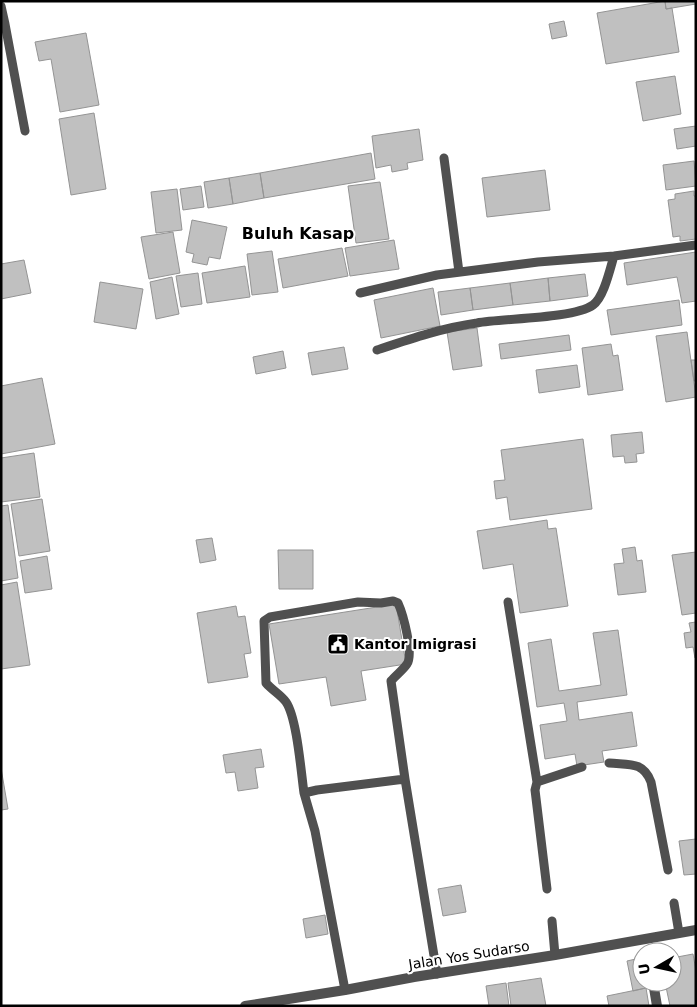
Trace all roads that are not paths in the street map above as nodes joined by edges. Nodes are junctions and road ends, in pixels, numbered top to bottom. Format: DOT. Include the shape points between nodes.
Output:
graph roads {
  1 [pos="1,6"];
  2 [pos="3,25"];
  3 [pos="25,131"];
  4 [pos="444,158"];
  5 [pos="696,245"];
  6 [pos="614,256"];
  7 [pos="459,272"];
  8 [pos="360,293"];
  9 [pos="377,350"];
  10 [pos="508,602"];
  11 [pos="609,763"];
  12 [pos="582,767"];
  13 [pos="405,778"];
  14 [pos="537,782"];
  15 [pos="304,794"];
  16 [pos="668,870"];
  17 [pos="547,889"];
  18 [pos="674,903"];
  19 [pos="552,920"];
  20 [pos="696,930"];
  21 [pos="679,933"];
  22 [pos="645,940"];
  23 [pos="555,956"];
  24 [pos="437,974"];
  25 [pos="345,990"];
  26 [pos="655,992"];
  27 [pos="245,1006"];
  28 [pos="657,1006"];
  1 -- 2 [label="lane"];
  2 -- 3 [label="lane"];
  4 -- 7 [label="lane"];
  5 -- 6 [label="lane"];
  6 -- 7 [label="lane"];
  6 -- 9 [label="lane" via="600,297 594,304 577,312 479,322 440,330"];
  7 -- 8 [label="lane"];
  10 -- 14 [label="lane"];
  11 -- 16 [label="lane" via="634,765 648,772"];
  12 -- 14 [label="lane"];
  13 -- 15 [label="lane"];
  13 -- 15 [label="lane" via="390,681 408,663 407,628 398,603 358,602 270,617 264,621 266,683 285,700 292,713"];
  13 -- 24 [label="lane"];
  14 -- 17 [label="lane" via="534,790"];
  15 -- 25 [label="lane"];
  18 -- 21 [label="lane"];
  19 -- 23 [label="lane"];
  20 -- 21 [label="street, Jalan Yos Sudarso"];
  21 -- 22 [label="street, Jalan Yos Sudarso"];
  22 -- 23 [label="street, Jalan Yos Sudarso"];
  23 -- 24 [label="street, Jalan Yos Sudarso"];
  24 -- 25 [label="street, Jalan Yos Sudarso"];
  25 -- 27 [label="street, Jalan Yos Sudarso"];
  26 -- 28 [label="street"];
}
